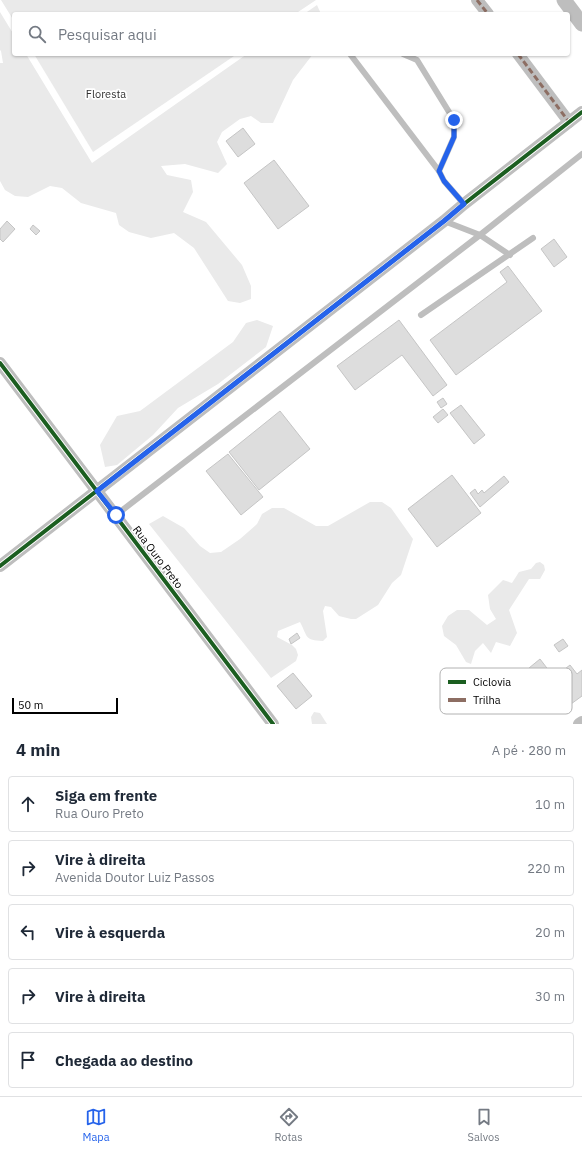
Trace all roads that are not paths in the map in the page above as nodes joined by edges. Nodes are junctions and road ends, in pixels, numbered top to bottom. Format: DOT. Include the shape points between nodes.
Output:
graph roads {
  1 [pos="477,0"];
  2 [pos="564,0"];
  3 [pos="486,12"];
  4 [pos="582,24"];
  5 [pos="352,56"];
  6 [pos="408,56"];
  7 [pos="520,56"];
  8 [pos="582,112"];
  9 [pos="569,122"];
  10 [pos="582,154"];
  11 [pos="439,171"];
  12 [pos="464,204"];
  13 [pos="444,221"];
  14 [pos="480,235"];
  15 [pos="534,238"];
  16 [pos="510,255"];
  17 [pos="421,315"];
  18 [pos="0,363"];
  19 [pos="97,491"];
  20 [pos="116,515"];
  21 [pos="0,566"];
  22 [pos="582,722"];
  23 [pos="273,724"];
  24 [pos="579,724"];
  1 -- 3 [label="street"];
  2 -- 4 [label="street"];
  5 -- 11 [label="lane"];
  6 -- 11 [label="lane" via="417,60 454,120 454,137"];
  7 -- 9 [label="street"];
  8 -- 9 [label="street"];
  9 -- 12 [label="street"];
  10 -- 14 [label="lane"];
  11 -- 12 [label="lane" via="444,181"];
  12 -- 13 [label="street"];
  13 -- 14 [label="lane"];
  13 -- 19 [label="street"];
  14 -- 16 [label="lane"];
  14 -- 20 [label="lane"];
  15 -- 16 [label="lane"];
  16 -- 17 [label="lane"];
  18 -- 19 [label="street, Rua Ouro Preto"];
  19 -- 20 [label="street, Rua Ouro Preto"];
  19 -- 21 [label="street"];
  20 -- 23 [label="street, Rua Ouro Preto"];
  22 -- 24 [label="street"];
}
